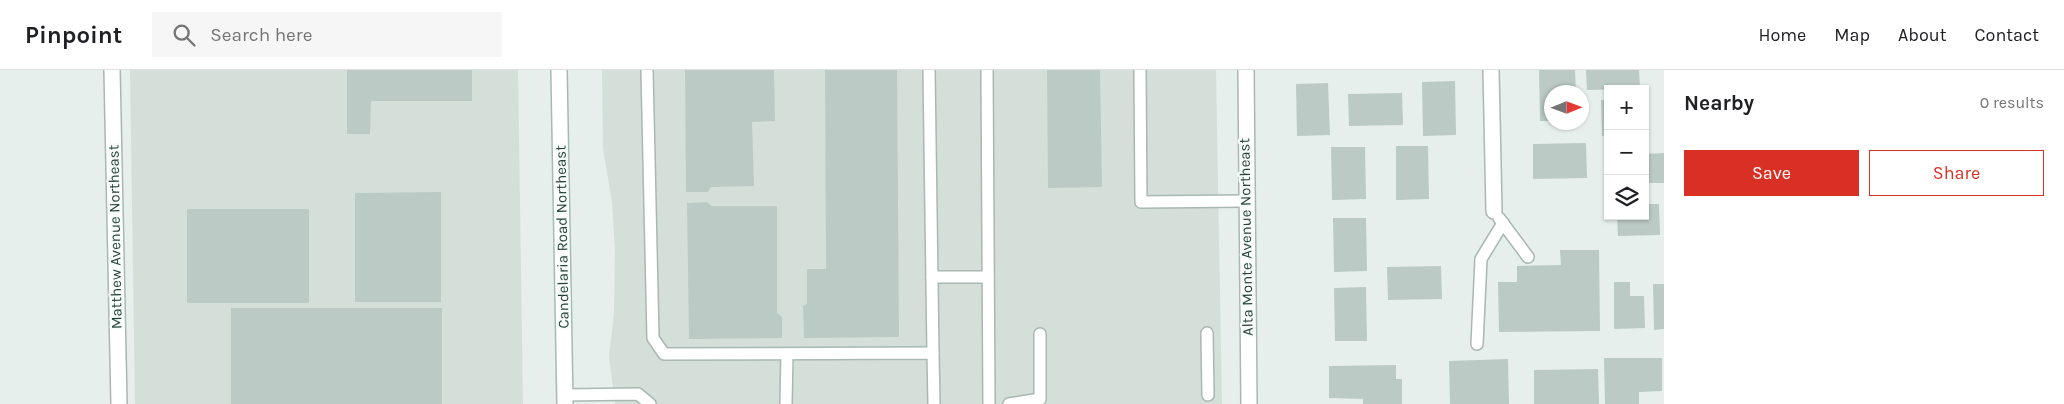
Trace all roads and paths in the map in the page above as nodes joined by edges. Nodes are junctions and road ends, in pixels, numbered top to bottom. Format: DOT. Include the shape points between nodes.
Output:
graph roads {
  1 [pos="112,70"];
  2 [pos="559,70"];
  3 [pos="647,70"];
  4 [pos="930,70"];
  5 [pos="987,70"];
  6 [pos="1140,70"];
  7 [pos="1246,70"];
  8 [pos="1491,70"];
  9 [pos="1246,201"];
  10 [pos="1494,211"];
  11 [pos="1503,223"];
  12 [pos="1528,257"];
  13 [pos="932,277"];
  14 [pos="988,277"];
  15 [pos="1207,333"];
  16 [pos="1040,334"];
  17 [pos="1477,344"];
  18 [pos="933,353"];
  19 [pos="787,354"];
  20 [pos="1208,395"];
  21 [pos="564,400"];
  22 [pos="119,404"];
  23 [pos="650,404"];
  24 [pos="786,404"];
  25 [pos="934,404"];
  26 [pos="989,404"];
  27 [pos="1009,404"];
  28 [pos="1249,404"];
  1 -- 22 [label="street, Matthew Avenue Northeast"];
  2 -- 21 [label="street, Candelaria Road Northeast"];
  3 -- 19 [label="lane" via="652,338 664,354"];
  4 -- 13 [label="lane"];
  5 -- 14 [label="lane"];
  6 -- 9 [label="lane" via="1141,202"];
  7 -- 9 [label="street, Alta Monte Avenue Northeast"];
  8 -- 10 [label="street"];
  9 -- 28 [label="street, Alta Monte Avenue Northeast"];
  10 -- 11 [label="lane"];
  11 -- 12 [label="lane"];
  11 -- 17 [label="lane" via="1481,259"];
  13 -- 14 [label="lane"];
  13 -- 18 [label="lane"];
  14 -- 26 [label="lane"];
  15 -- 20 [label="lane"];
  16 -- 27 [label="lane" via="1040,399"];
  18 -- 19 [label="lane"];
  18 -- 25 [label="lane"];
  19 -- 24 [label="lane"];
  21 -- 23 [label="lane" via="638,394"];
}
